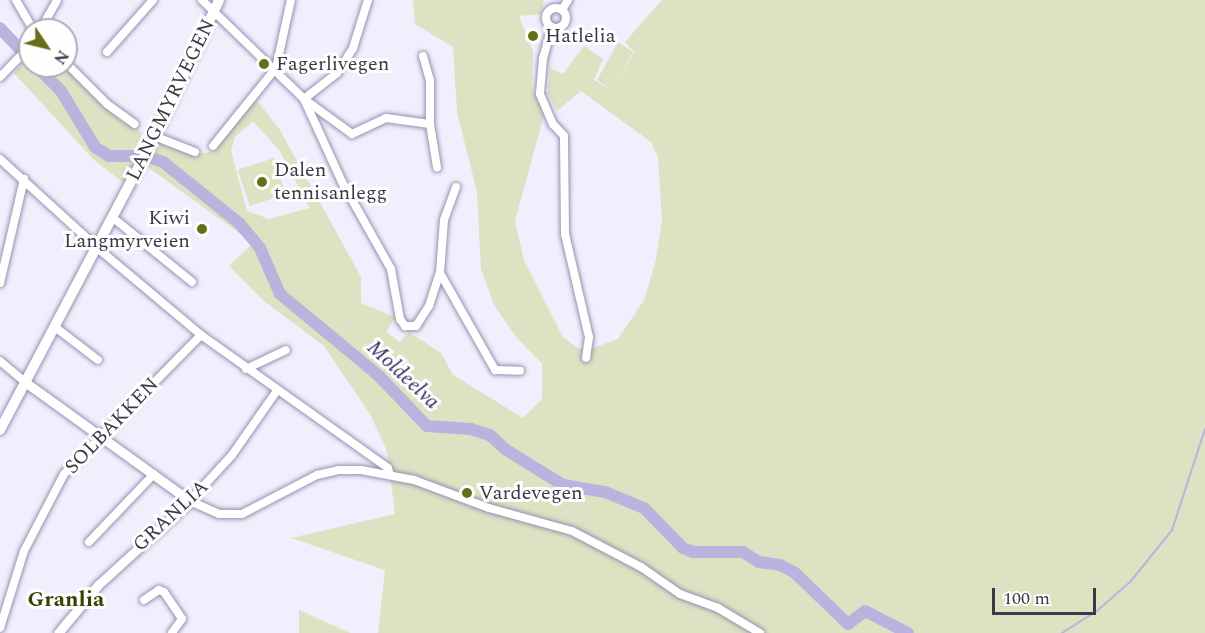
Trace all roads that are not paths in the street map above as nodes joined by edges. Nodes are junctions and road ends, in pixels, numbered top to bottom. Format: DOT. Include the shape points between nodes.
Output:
graph roads {
  1 [pos="16,0"];
  2 [pos="57,0"];
  3 [pos="153,0"];
  4 [pos="202,0"];
  5 [pos="219,0"];
  6 [pos="291,0"];
  7 [pos="368,0"];
  8 [pos="568,0"];
  9 [pos="562,10"];
  10 [pos="215,12"];
  11 [pos="26,18"];
  12 [pos="47,18"];
  13 [pos="552,27"];
  14 [pos="107,52"];
  15 [pos="423,56"];
  16 [pos="18,61"];
  17 [pos="276,68"];
  18 [pos="78,75"];
  19 [pos="0,77"];
  20 [pos="303,99"];
  21 [pos="135,124"];
  22 [pos="430,124"];
  23 [pos="153,139"];
  24 [pos="213,146"];
  25 [pos="195,152"];
  26 [pos="0,159"];
  27 [pos="437,167"];
  28 [pos="24,179"];
  29 [pos="456,187"];
  30 [pos="112,217"];
  31 [pos="96,247"];
  32 [pos="440,273"];
  33 [pos="192,282"];
  34 [pos="0,283"];
  35 [pos="55,327"];
  36 [pos="201,335"];
  37 [pos="286,350"];
  38 [pos="586,358"];
  39 [pos="98,360"];
  40 [pos="0,361"];
  41 [pos="246,369"];
  42 [pos="520,371"];
  43 [pos="25,382"];
  44 [pos="276,392"];
  45 [pos="0,430"];
  46 [pos="99,436"];
  47 [pos="154,474"];
  48 [pos="390,475"];
  49 [pos="190,501"];
  50 [pos="89,542"];
  51 [pos="144,600"];
  52 [pos="0,628"];
  53 [pos="58,633"];
  54 [pos="172,633"];
  55 [pos="760,633"];
  1 -- 11 [label="street"];
  2 -- 12 [label="street"];
  3 -- 14 [label="street"];
  4 -- 10 [label="street"];
  5 -- 10 [label="main road, LANGMYRVEGEN"];
  6 -- 17 [label="street"];
  7 -- 20 [label="street" via="353,48 337,73"];
  8 -- 9 [label="street"];
  9 -- 13 [label="street" via="564,23"];
  9 -- 13 [label="street" via="548,12 546,20"];
  10 -- 17 [label="street"];
  10 -- 23 [label="main road, LANGMYRVEGEN"];
  13 -- 38 [label="street" via="543,59 540,94 553,124 564,136 565,234 589,336"];
  15 -- 22 [label="street" via="430,80"];
  16 -- 19 [label="street"];
  17 -- 20 [label="street"];
  17 -- 24 [label="street"];
  18 -- 21 [label="street" via="107,104"];
  20 -- 22 [label="street" via="352,134 386,118"];
  20 -- 32 [label="street" via="342,182 391,269 401,324 416,326 421,320"];
  22 -- 27 [label="street"];
  23 -- 25 [label="street"];
  23 -- 30 [label="main road, LANGMYRVEGEN"];
  26 -- 28 [label="street"];
  28 -- 31 [label="street"];
  28 -- 34 [label="street"];
  29 -- 32 [label="street" via="444,220"];
  30 -- 31 [label="main road, LANGMYRVEGEN"];
  30 -- 33 [label="street"];
  31 -- 35 [label="main road, LANGMYRVEGEN"];
  31 -- 36 [label="street"];
  32 -- 42 [label="street" via="495,370"];
  35 -- 39 [label="street"];
  35 -- 43 [label="main road, LANGMYRVEGEN"];
  36 -- 41 [label="street"];
  36 -- 46 [label="street, SOLBAKKEN"];
  37 -- 41 [label="street"];
  40 -- 43 [label="street"];
  41 -- 44 [label="street"];
  43 -- 45 [label="main road, LANGMYRVEGEN"];
  43 -- 46 [label="street"];
  44 -- 48 [label="street" via="388,468"];
  44 -- 49 [label="street, GRANLIA" via="232,455"];
  46 -- 47 [label="street"];
  46 -- 52 [label="street, SOLBAKKEN" via="64,474 41,515 15,575"];
  47 -- 49 [label="street"];
  47 -- 50 [label="street"];
  48 -- 49 [label="street" via="349,470 317,475 242,514 219,514"];
  48 -- 55 [label="street" via="572,531 641,567 680,594 718,608"];
  49 -- 53 [label="street, GRANLIA" via="98,585"];
  51 -- 54 [label="street" via="159,590 164,592 182,619"];
}
